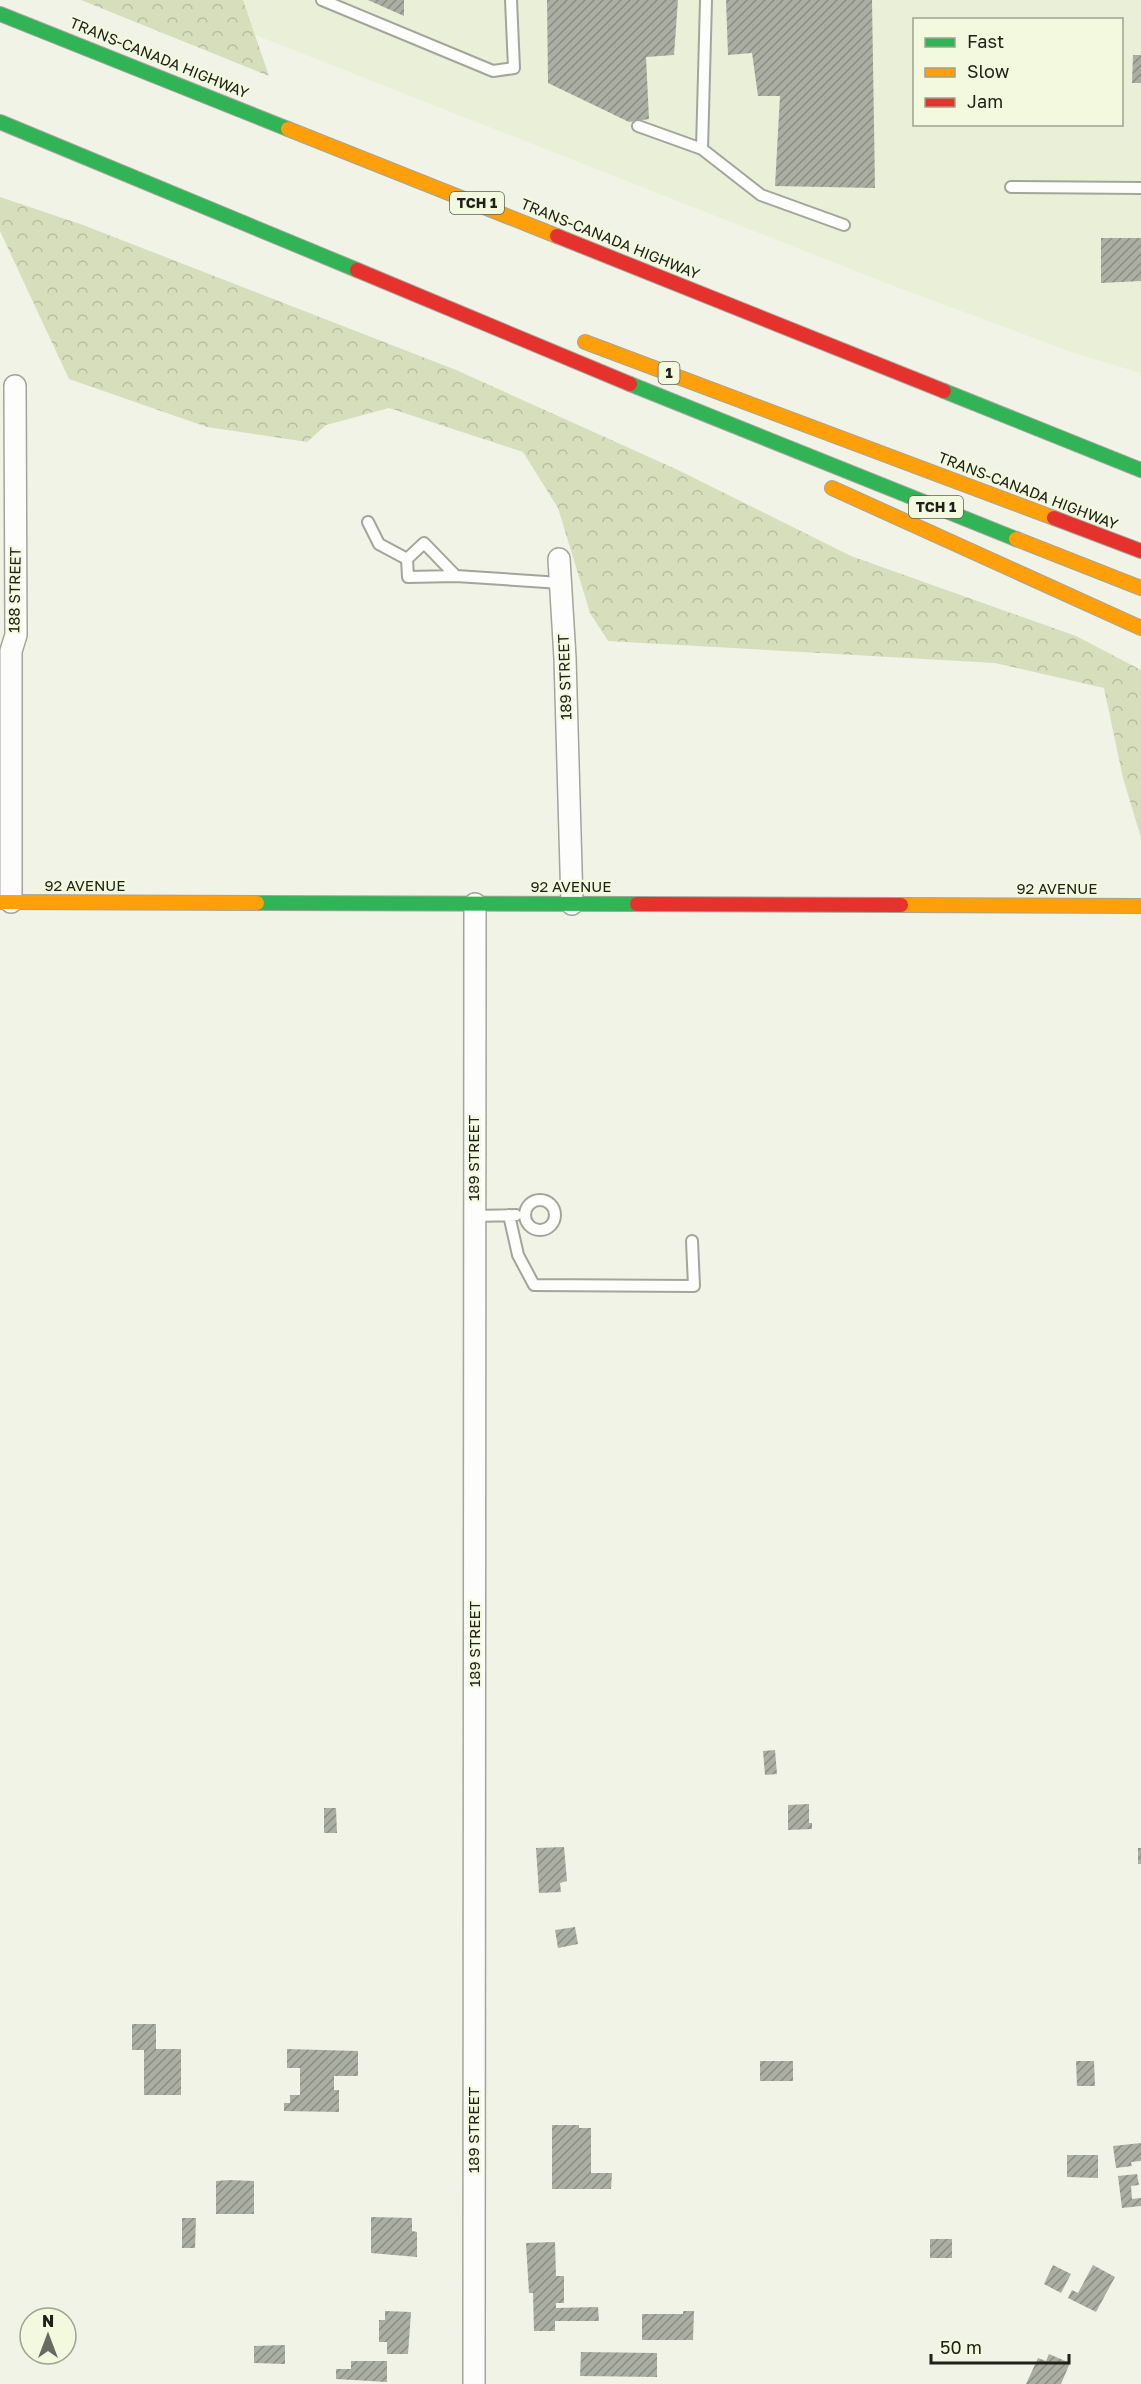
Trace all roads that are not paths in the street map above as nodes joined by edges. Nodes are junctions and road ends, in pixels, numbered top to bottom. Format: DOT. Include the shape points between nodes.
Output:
graph roads {
  1 [pos="322,0"];
  2 [pos="511,0"];
  3 [pos="706,0"];
  4 [pos="0,14"];
  5 [pos="0,122"];
  6 [pos="639,126"];
  7 [pos="702,149"];
  8 [pos="1011,187"];
  9 [pos="1141,188"];
  10 [pos="194,201"];
  11 [pos="844,225"];
  12 [pos="454,295"];
  13 [pos="566,335"];
  14 [pos="15,386"];
  15 [pos="731,426"];
  16 [pos="796,466"];
  17 [pos="1141,468"];
  18 [pos="824,483"];
  19 [pos="368,522"];
  20 [pos="1141,551"];
  21 [pos="407,559"];
  22 [pos="559,559"];
  23 [pos="456,576"];
  24 [pos="561,583"];
  25 [pos="1141,588"];
  26 [pos="1141,628"];
  27 [pos="5,902"];
  28 [pos="475,904"];
  29 [pos="572,904"];
  30 [pos="1141,906"];
  31 [pos="509,1215"];
  32 [pos="525,1215"];
  33 [pos="474,1216"];
  34 [pos="692,1241"];
  35 [pos="474,2384"];
  1 -- 2 [label="lane" via="493,71 513,68"];
  3 -- 7 [label="lane"];
  4 -- 17 [label="main road, TRANS-CANADA HIGHWAY / TCH 1"];
  5 -- 10 [label="main road, TCH 1"];
  6 -- 7 [label="lane"];
  7 -- 11 [label="lane" via="761,195"];
  8 -- 9 [label="lane"];
  10 -- 12 [label="main road"];
  10 -- 15 [label="main road, TCH 1"];
  13 -- 20 [label="main road, TRANS-CANADA HIGHWAY / 1"];
  14 -- 27 [label="street, 188 STREET" via="16,635 11,651"];
  15 -- 16 [label="main road"];
  15 -- 25 [label="main road, TCH 1"];
  18 -- 26 [label="main road"];
  19 -- 21 [label="lane" via="379,544"];
  21 -- 23 [label="lane" via="408,577"];
  21 -- 23 [label="lane" via="424,543"];
  22 -- 24 [label="street, 189 STREET"];
  23 -- 24 [label="lane"];
  24 -- 29 [label="street, 189 STREET"];
  27 -- 28 [label="main road, 92 AVENUE"];
  28 -- 29 [label="main road, 92 AVENUE"];
  28 -- 33 [label="street, 189 STREET"];
  29 -- 30 [label="main road, 92 AVENUE"];
  31 -- 32 [label="lane"];
  31 -- 33 [label="lane"];
  31 -- 34 [label="lane" via="518,1255 534,1285 694,1286"];
  33 -- 35 [label="street, 189 STREET"];
}
